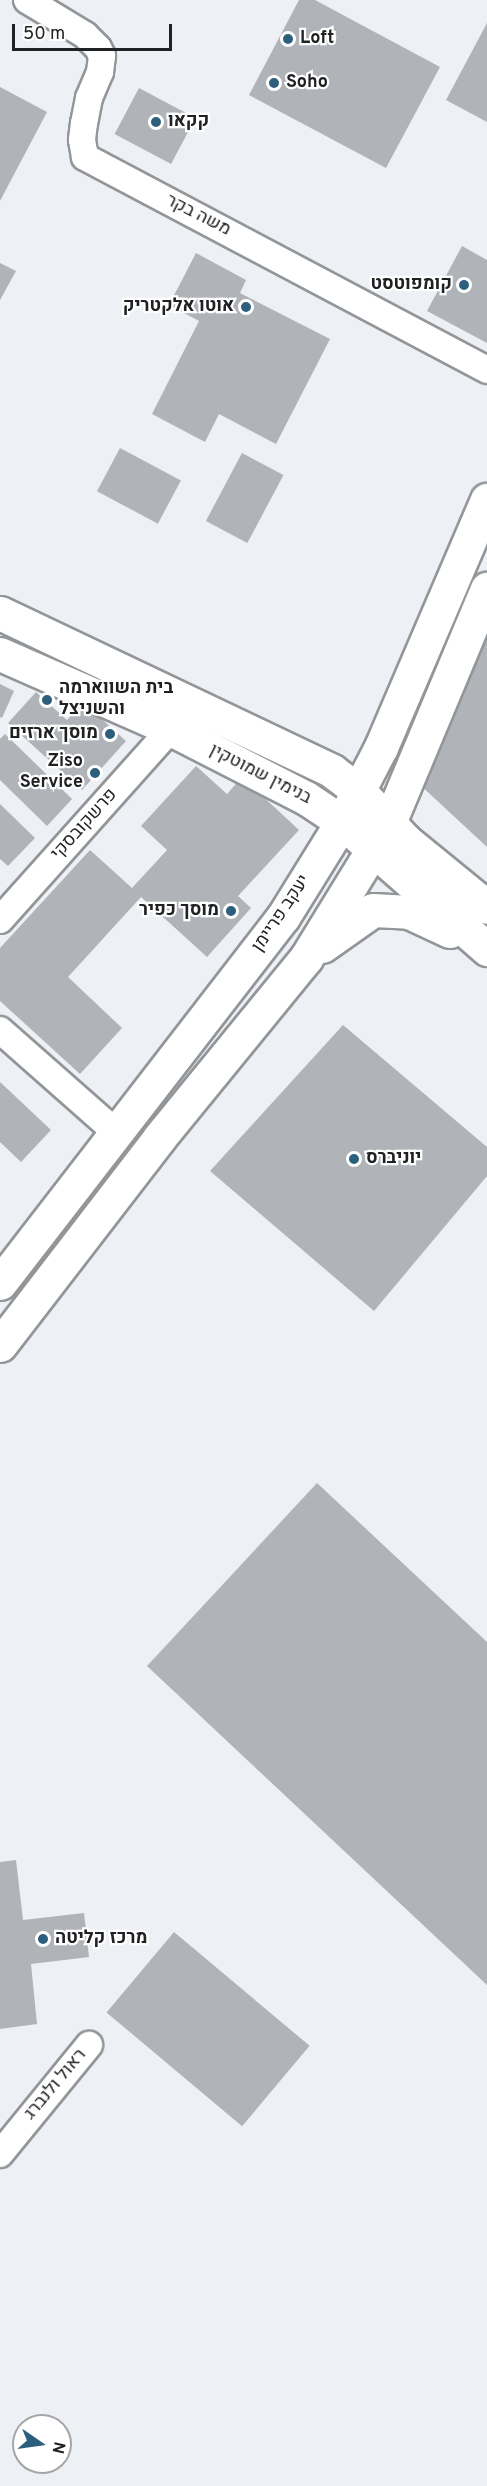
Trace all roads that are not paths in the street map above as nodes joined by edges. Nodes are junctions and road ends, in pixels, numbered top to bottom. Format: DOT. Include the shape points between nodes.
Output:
graph roads {
  1 [pos="27,0"];
  2 [pos="487,370"];
  3 [pos="487,500"];
  4 [pos="487,589"];
  5 [pos="0,613"];
  6 [pos="0,654"];
  7 [pos="171,729"];
  8 [pos="359,792"];
  9 [pos="342,822"];
  10 [pos="389,823"];
  11 [pos="373,851"];
  12 [pos="487,907"];
  13 [pos="0,920"];
  14 [pos="485,948"];
  15 [pos="306,958"];
  16 [pos="0,1030"];
  17 [pos="118,1134"];
  18 [pos="0,1283"];
  19 [pos="0,1345"];
  20 [pos="89,2045"];
  21 [pos="0,2154"];
  1 -- 2 [label="street, משה בקר" via="85,35 102,56 84,123 85,157"];
  3 -- 8 [label="main road, יעקב פריימן" via="401,706"];
  4 -- 10 [label="main road"];
  5 -- 8 [label="main road, בנימין שמוטקין" via="332,771"];
  6 -- 7 [label="main road, בנימין שמוטקין"];
  7 -- 9 [label="main road, בנימין שמוטקין" via="306,798"];
  7 -- 13 [label="street, פרשקובסקי"];
  8 -- 9 [label="main road, יעקב פריימן"];
  8 -- 10 [label="main road, בנימין שמוטקין"];
  9 -- 11 [label="main road, בנימין שמוטקין"];
  9 -- 17 [label="main road, יעקב פריימן" via="283,917"];
  10 -- 11 [label="main road"];
  10 -- 12 [label="main road, בנימין שמוטקין"];
  11 -- 14 [label="main road, בנימין שמוטקין"];
  11 -- 15 [label="main road"];
  14 -- 15 [label="main road" via="409,912 374,910"];
  15 -- 19 [label="main road" via="160,1137"];
  16 -- 17 [label="street"];
  17 -- 18 [label="main road, יעקב פריימן"];
  20 -- 21 [label="street, ראול ולנברג"];
}
